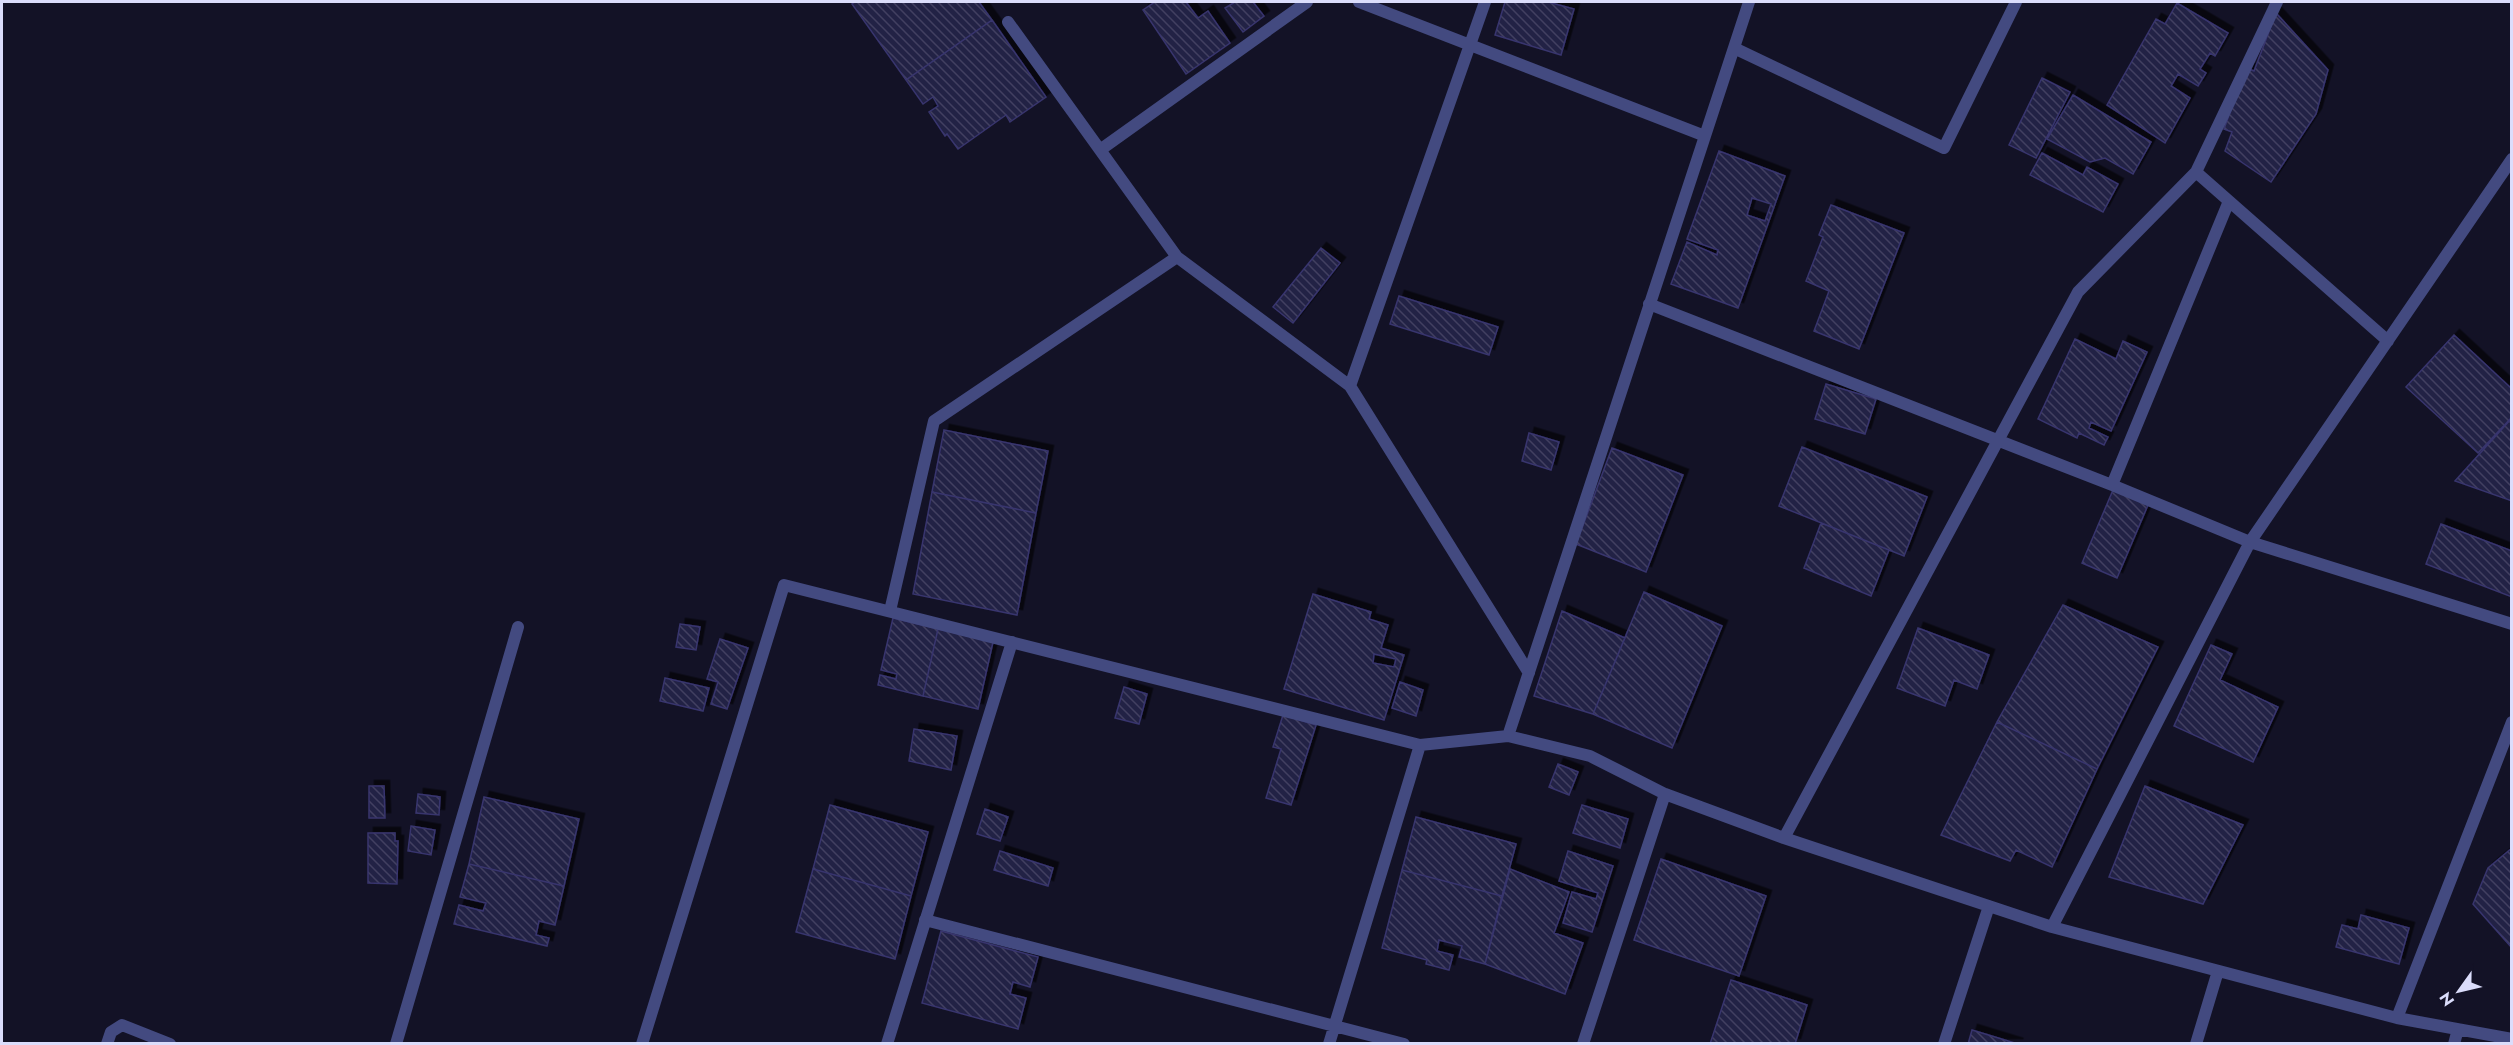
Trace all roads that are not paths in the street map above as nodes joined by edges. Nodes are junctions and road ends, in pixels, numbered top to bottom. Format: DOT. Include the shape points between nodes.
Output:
graph roads {
  1 [pos="1307,2"];
  2 [pos="1359,2"];
  3 [pos="1485,2"];
  4 [pos="1749,2"];
  5 [pos="2016,2"];
  6 [pos="2277,2"];
  7 [pos="1008,21"];
  8 [pos="1470,45"];
  9 [pos="1734,48"];
  10 [pos="1705,136"];
  11 [pos="1100,150"];
  12 [pos="2511,159"];
  13 [pos="2196,172"];
  14 [pos="2229,201"];
  15 [pos="1177,257"];
  16 [pos="1649,304"];
  17 [pos="2388,341"];
  18 [pos="1350,386"];
  19 [pos="1998,442"];
  20 [pos="2112,485"];
  21 [pos="2250,542"];
  22 [pos="890,611"];
  23 [pos="2511,624"];
  24 [pos="518,627"];
  25 [pos="1012,642"];
  26 [pos="1529,673"];
  27 [pos="2511,722"];
  28 [pos="1508,736"];
  29 [pos="1420,745"];
  30 [pos="1665,794"];
  31 [pos="1784,838"];
  32 [pos="1989,906"];
  33 [pos="925,920"];
  34 [pos="2052,927"];
  35 [pos="2218,971"];
  36 [pos="2397,1018"];
  37 [pos="1335,1026"];
  38 [pos="2458,1029"];
  39 [pos="2511,1039"];
  40 [pos="106,1044"];
  41 [pos="170,1044"];
  42 [pos="396,1044"];
  43 [pos="642,1044"];
  44 [pos="887,1044"];
  45 [pos="1329,1044"];
  46 [pos="1404,1044"];
  47 [pos="1583,1044"];
  48 [pos="1944,1044"];
  49 [pos="2196,1044"];
  50 [pos="2454,1044"];
  1 -- 11 [label="street"];
  2 -- 8 [label="street"];
  3 -- 8 [label="street"];
  4 -- 9 [label="street"];
  5 -- 9 [label="street" via="1944,148"];
  6 -- 13 [label="street"];
  7 -- 11 [label="street"];
  8 -- 10 [label="street"];
  8 -- 18 [label="street"];
  9 -- 10 [label="street"];
  10 -- 16 [label="street"];
  11 -- 15 [label="street"];
  12 -- 17 [label="street"];
  13 -- 14 [label="street"];
  13 -- 19 [label="street" via="2078,292"];
  14 -- 17 [label="street"];
  14 -- 20 [label="street"];
  15 -- 18 [label="street"];
  15 -- 22 [label="street" via="934,421"];
  16 -- 19 [label="street"];
  16 -- 26 [label="street"];
  17 -- 21 [label="street"];
  18 -- 26 [label="street"];
  19 -- 20 [label="street"];
  19 -- 31 [label="street"];
  20 -- 21 [label="street"];
  21 -- 23 [label="street"];
  21 -- 34 [label="street"];
  22 -- 25 [label="street"];
  22 -- 43 [label="street" via="784,585"];
  24 -- 42 [label="street"];
  25 -- 29 [label="street"];
  25 -- 33 [label="street"];
  26 -- 28 [label="street"];
  27 -- 36 [label="street"];
  28 -- 29 [label="street"];
  28 -- 30 [label="street" via="1590,756"];
  29 -- 37 [label="street"];
  30 -- 31 [label="street"];
  30 -- 47 [label="street"];
  31 -- 32 [label="street"];
  32 -- 34 [label="street"];
  32 -- 48 [label="street"];
  33 -- 37 [label="street"];
  33 -- 44 [label="street"];
  34 -- 35 [label="street"];
  35 -- 36 [label="street"];
  35 -- 49 [label="street"];
  36 -- 38 [label="street"];
  37 -- 45 [label="street"];
  37 -- 46 [label="street"];
  38 -- 39 [label="street"];
  38 -- 50 [label="street"];
  40 -- 41 [label="street" via="111,1032 122,1025"];
}
